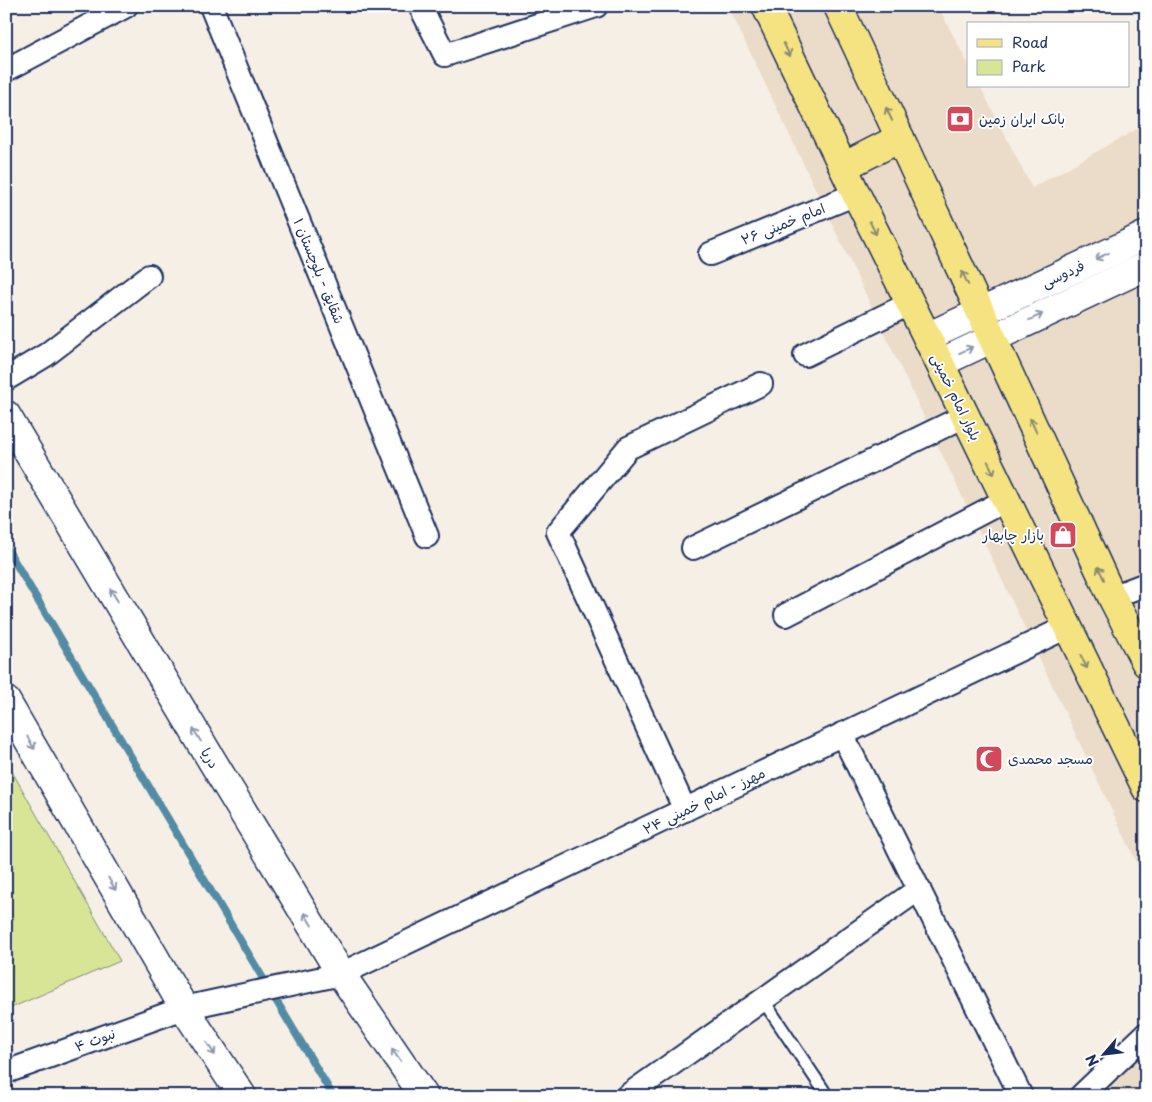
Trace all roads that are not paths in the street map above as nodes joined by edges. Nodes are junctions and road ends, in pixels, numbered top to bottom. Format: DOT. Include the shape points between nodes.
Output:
graph roads {
  1 [pos="126,6"];
  2 [pos="211,6"];
  3 [pos="420,6"];
  4 [pos="596,6"];
  5 [pos="766,6"];
  6 [pos="838,6"];
  7 [pos="549,13"];
  8 [pos="6,70"];
  9 [pos="900,138"];
  10 [pos="843,167"];
  11 [pos="856,194"];
  12 [pos="1146,235"];
  13 [pos="710,254"];
  14 [pos="1146,266"];
  15 [pos="149,276"];
  16 [pos="910,303"];
  17 [pos="981,312"];
  18 [pos="927,337"];
  19 [pos="992,338"];
  20 [pos="805,355"];
  21 [pos="940,363"];
  22 [pos="6,379"];
  23 [pos="761,384"];
  24 [pos="6,415"];
  25 [pos="965,416"];
  26 [pos="1006,500"];
  27 [pos="427,536"];
  28 [pos="692,548"];
  29 [pos="1146,584"];
  30 [pos="1112,597"];
  31 [pos="786,615"];
  32 [pos="1067,627"];
  33 [pos="1146,663"];
  34 [pos="6,701"];
  35 [pos="842,734"];
  36 [pos="1146,788"];
  37 [pos="686,810"];
  38 [pos="919,889"];
  39 [pos="341,974"];
  40 [pos="763,1000"];
  41 [pos="184,1008"];
  42 [pos="1146,1034"];
  43 [pos="6,1072"];
  44 [pos="824,1091"];
  45 [pos="242,1096"];
  46 [pos="424,1096"];
  47 [pos="626,1096"];
  48 [pos="1021,1096"];
  49 [pos="1081,1096"];
  1 -- 8 [label="street"];
  2 -- 27 [label="street, شقایق - بلوچستان ۱"];
  3 -- 7 [label="street" via="445,55"];
  4 -- 7 [label="street"];
  5 -- 10 [label="main road, بلوار امام خمینی, one-way"];
  9 -- 6 [label="main road, one-way"];
  9 -- 10 [label="main road"];
  17 -- 9 [label="main road, one-way"];
  10 -- 11 [label="main road, بلوار امام خمینی"];
  11 -- 13 [label="street, امام خمینی ۲۶"];
  11 -- 16 [label="main road, بلوار امام خمینی, one-way"];
  12 -- 17 [label="street, فردوسی, one-way"];
  19 -- 14 [label="street, فردوسی, one-way"];
  15 -- 22 [label="street" via="46,355"];
  16 -- 18 [label="main road, بلوار امام خمینی"];
  16 -- 20 [label="street"];
  17 -- 18 [label="street, فردوسی"];
  17 -- 19 [label="main road"];
  18 -- 21 [label="main road, بلوار امام خمینی"];
  21 -- 19 [label="street, فردوسی, one-way"];
  30 -- 19 [label="main road, one-way"];
  21 -- 25 [label="main road, بلوار امام خمینی"];
  23 -- 37 [label="street" via="628,448 558,532"];
  39 -- 24 [label="street, دریا, one-way"];
  25 -- 26 [label="main road, بلوار امام خمینی, one-way"];
  25 -- 28 [label="street"];
  26 -- 31 [label="street"];
  26 -- 32 [label="main road, بلوار امام خمینی"];
  29 -- 30 [label="street"];
  30 -- 33 [label="main road"];
  32 -- 35 [label="street, مهرز - امام خمینی ۲۴"];
  32 -- 36 [label="main road, بلوار امام خمینی, one-way"];
  34 -- 41 [label="street, one-way"];
  35 -- 37 [label="street, مهرز - امام خمینی ۲۴"];
  35 -- 38 [label="street"];
  37 -- 39 [label="street, مهرز - امام خمینی ۲۴"];
  38 -- 40 [label="street"];
  38 -- 48 [label="street"];
  39 -- 41 [label="street, مهرز - امام خمینی ۲۴"];
  46 -- 39 [label="street, دریا, one-way"];
  40 -- 44 [label="lane"];
  40 -- 47 [label="street"];
  41 -- 43 [label="street, نبوت ۴"];
  41 -- 45 [label="street, one-way"];
  42 -- 49 [label="street"];
}
